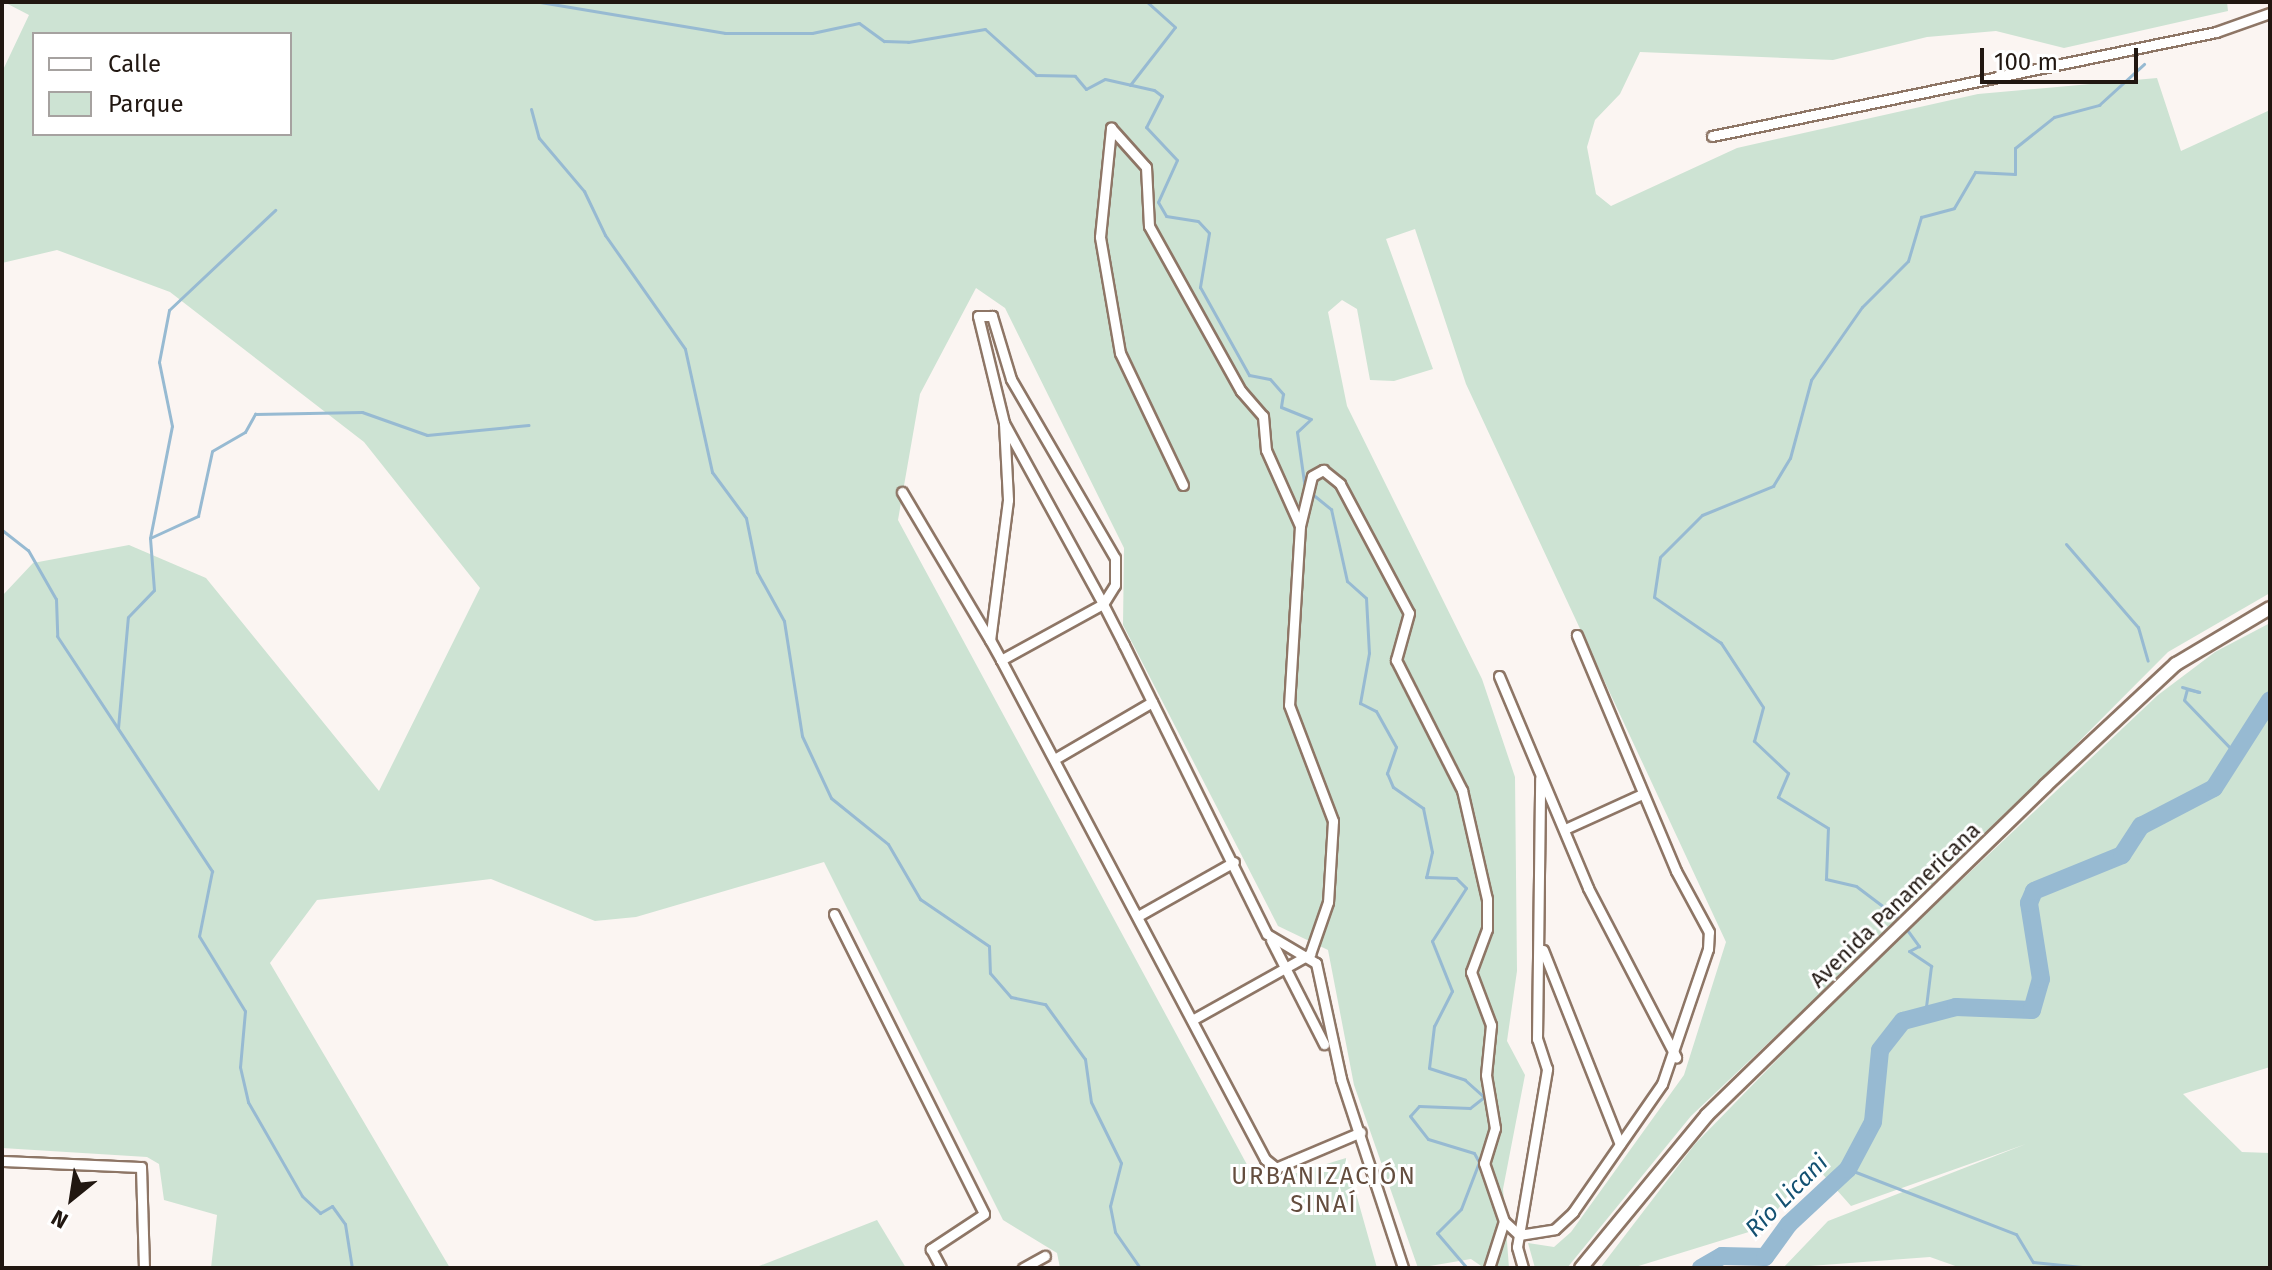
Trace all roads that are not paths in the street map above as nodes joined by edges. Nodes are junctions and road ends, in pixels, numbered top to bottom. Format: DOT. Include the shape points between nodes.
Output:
graph roads {
  1 [pos="2270,13"];
  2 [pos="1712,136"];
  3 [pos="1004,423"];
  4 [pos="1183,485"];
  5 [pos="902,492"];
  6 [pos="1300,526"];
  7 [pos="1103,604"];
  8 [pos="2270,608"];
  9 [pos="1577,635"];
  10 [pos="990,640"];
  11 [pos="1001,660"];
  12 [pos="1499,676"];
  13 [pos="1152,702"];
  14 [pos="1058,757"];
  15 [pos="1540,778"];
  16 [pos="1642,794"];
  17 [pos="1565,829"];
  18 [pos="1234,862"];
  19 [pos="834,914"];
  20 [pos="1138,916"];
  21 [pos="1267,934"];
  22 [pos="1541,945"];
  23 [pos="1310,954"];
  24 [pos="1286,968"];
  25 [pos="1192,1020"];
  26 [pos="1324,1044"];
  27 [pos="1676,1057"];
  28 [pos="1361,1132"];
  29 [pos="1620,1144"];
  30 [pos="2,1161"];
  31 [pos="1504,1221"];
  32 [pos="1519,1235"];
  33 [pos="1045,1256"];
  34 [pos="144,1268"];
  35 [pos="941,1268"];
  36 [pos="1023,1268"];
  37 [pos="1403,1268"];
  38 [pos="1489,1268"];
  39 [pos="1523,1268"];
  40 [pos="1581,1268"];
  1 -- 2 [label="street" via="2216,32"];
  3 -- 7 [label="street"];
  3 -- 7 [label="street" via="978,316 992,316 1011,379 1115,558 1115,585"];
  3 -- 10 [label="street" via="1008,500"];
  4 -- 6 [label="street" via="1120,353 1100,237 1111,128 1146,167 1149,226 1241,391 1263,416 1266,450"];
  5 -- 10 [label="street"];
  6 -- 23 [label="street" via="1289,705 1333,821 1334,851 1323,928"];
  6 -- 31 [label="street" via="1312,476 1323,470 1340,484 1409,613 1396,660 1469,814 1487,899 1487,929 1471,972 1478,1006 1491,1025 1486,1075 1495,1128 1484,1163"];
  7 -- 11 [label="street"];
  7 -- 13 [label="street"];
  8 -- 40 [label="main road, Avenida Panamericana" via="2176,664 1886,941 1707,1115"];
  9 -- 16 [label="street"];
  10 -- 11 [label="street"];
  11 -- 14 [label="street"];
  12 -- 15 [label="street" via="1532,741"];
  13 -- 14 [label="street"];
  13 -- 18 [label="street"];
  14 -- 20 [label="street"];
  15 -- 17 [label="street"];
  15 -- 22 [label="street"];
  16 -- 17 [label="street"];
  16 -- 27 [label="street" via="1709,932"];
  17 -- 27 [label="street"];
  18 -- 20 [label="street"];
  18 -- 21 [label="street"];
  19 -- 35 [label="street" via="984,1214 931,1249"];
  20 -- 25 [label="street"];
  21 -- 23 [label="street"];
  21 -- 24 [label="street"];
  22 -- 29 [label="street"];
  22 -- 32 [label="street" via="1537,1039 1547,1069"];
  23 -- 24 [label="street"];
  23 -- 28 [label="street"];
  24 -- 25 [label="street"];
  24 -- 26 [label="street"];
  25 -- 28 [label="street" via="1269,1165 1284,1166"];
  27 -- 29 [label="street"];
  28 -- 37 [label="street"];
  29 -- 32 [label="street" via="1555,1229"];
  30 -- 34 [label="street" via="141,1167"];
  31 -- 32 [label="street"];
  31 -- 38 [label="street"];
  32 -- 39 [label="street"];
  33 -- 36 [label="street"];
}
